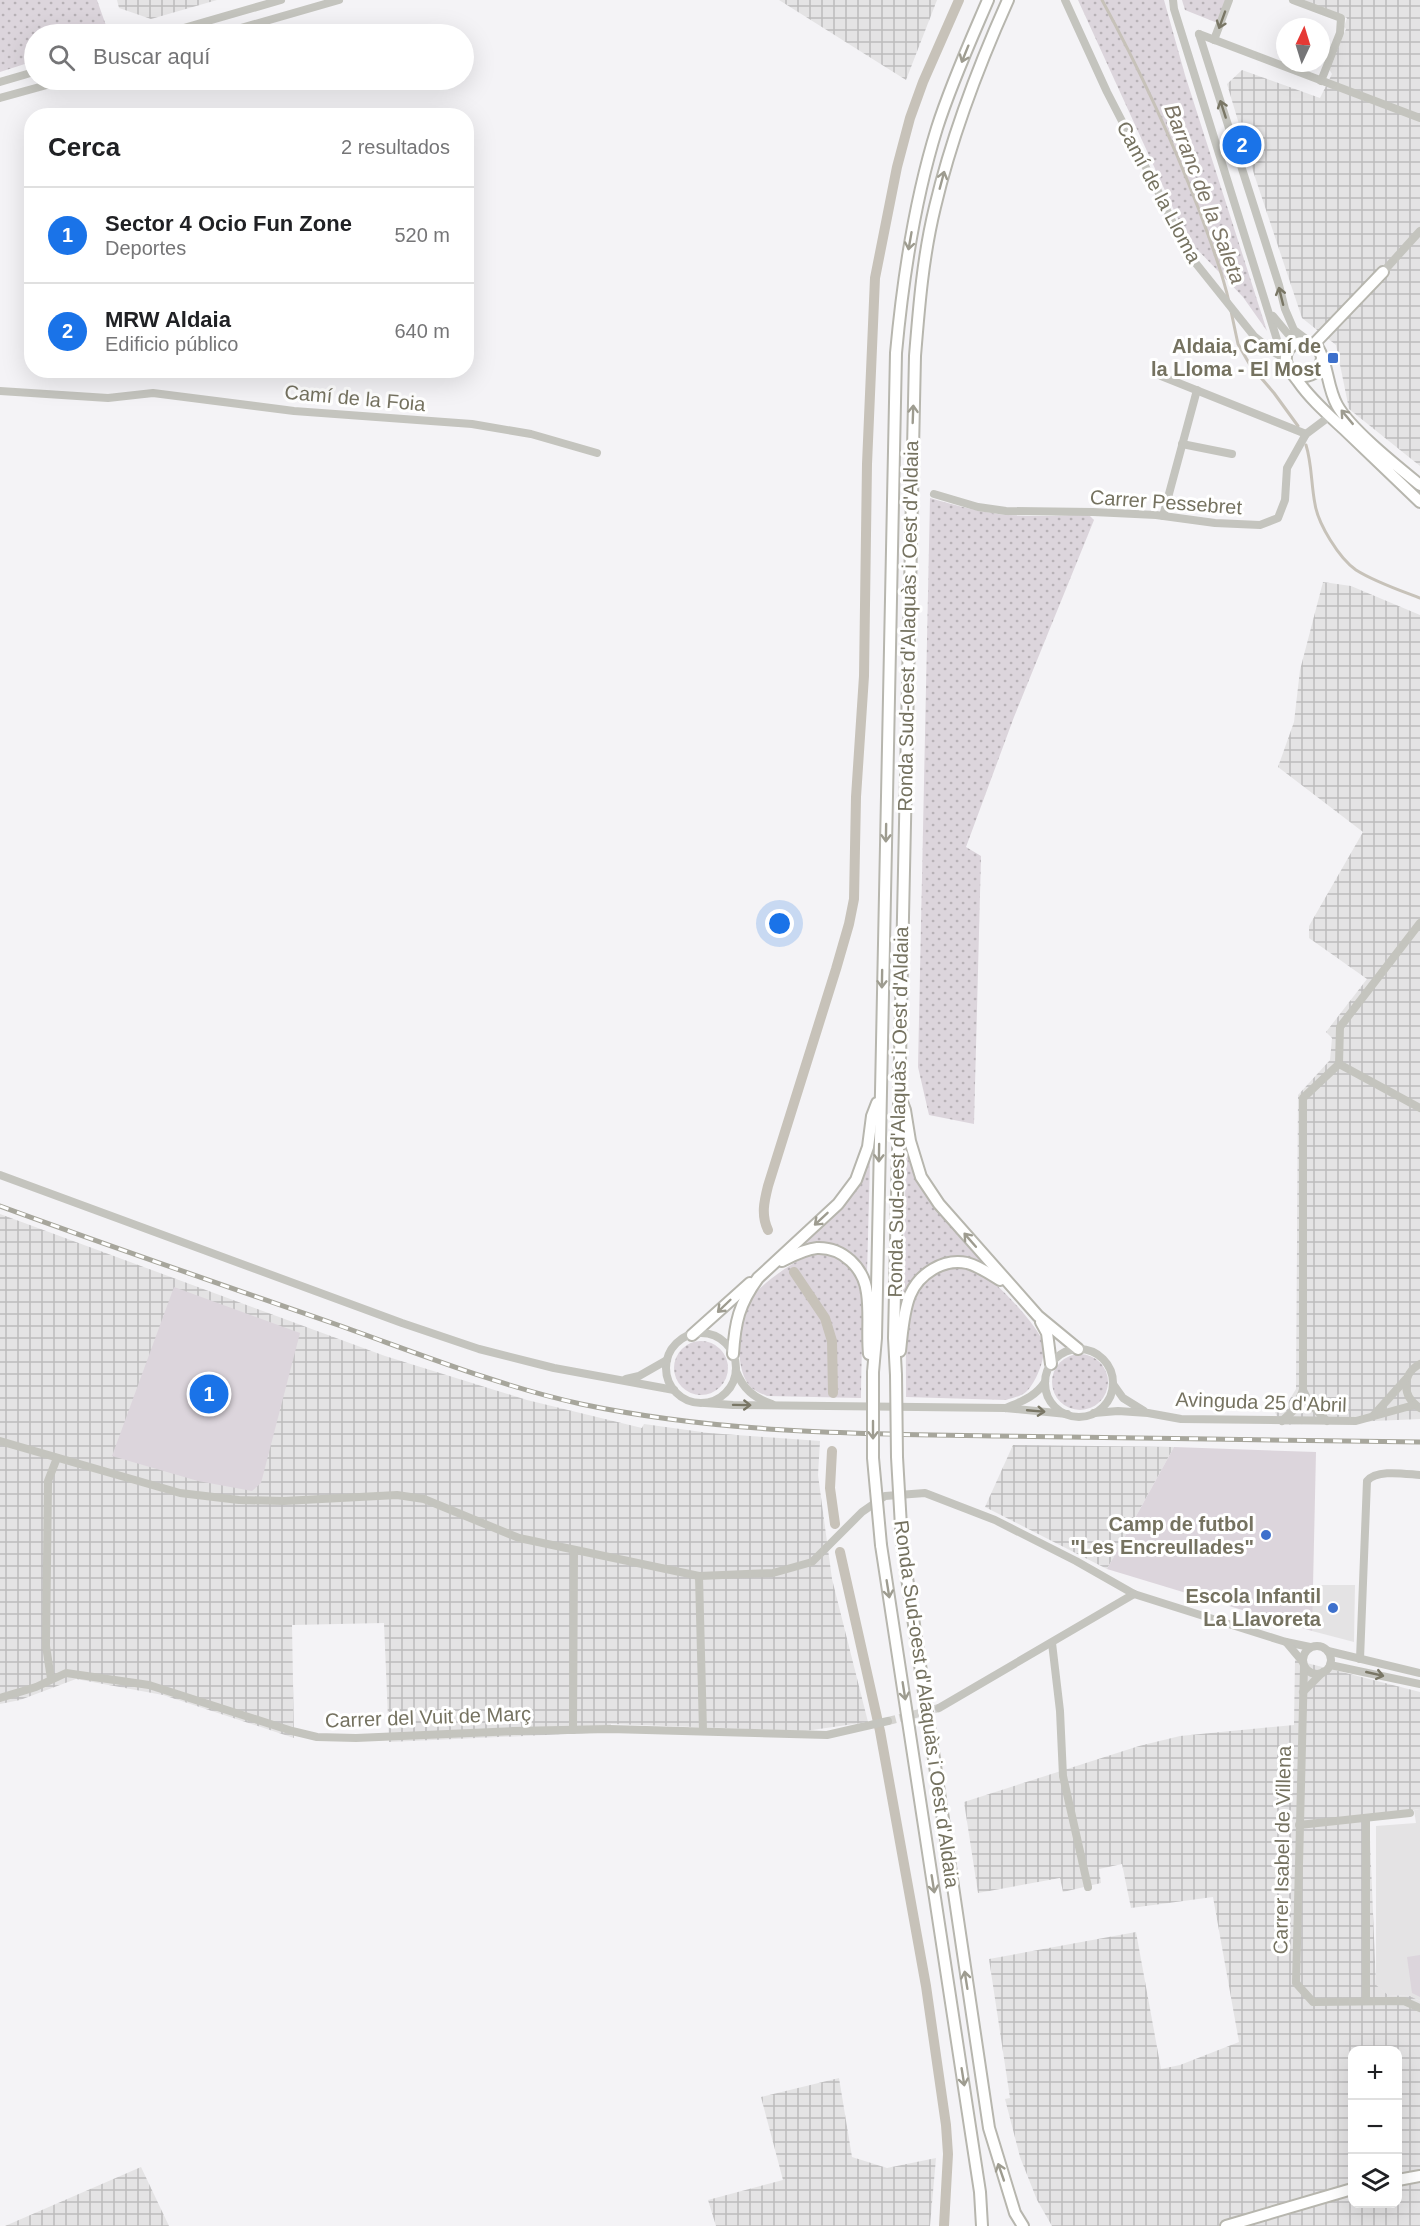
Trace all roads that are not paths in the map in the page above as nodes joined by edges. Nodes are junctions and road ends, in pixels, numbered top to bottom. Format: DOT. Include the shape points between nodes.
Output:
graph roads {
  1 [pos="280,0"];
  2 [pos="339,0"];
  3 [pos="988,0"];
  4 [pos="1008,0"];
  5 [pos="1065,0"];
  6 [pos="1173,0"];
  7 [pos="1229,0"];
  8 [pos="1293,0"];
  9 [pos="197,24"];
  10 [pos="255,24"];
  11 [pos="1214,40"];
  12 [pos="24,75"];
  13 [pos="1321,81"];
  14 [pos="0,82"];
  15 [pos="29,90"];
  16 [pos="0,98"];
  17 [pos="1420,118"];
  18 [pos="1420,231"];
  19 [pos="1383,272"];
  20 [pos="1270,313"];
  21 [pos="1314,347"];
  22 [pos="1286,357"];
  23 [pos="1291,371"];
  24 [pos="1161,376"];
  25 [pos="1197,390"];
  26 [pos="0,391"];
  27 [pos="1330,417"];
  28 [pos="1306,434"];
  29 [pos="1182,444"];
  30 [pos="597,453"];
  31 [pos="1232,454"];
  32 [pos="1420,485"];
  33 [pos="934,494"];
  34 [pos="1420,502"];
  35 [pos="1163,516"];
  36 [pos="1420,923"];
  37 [pos="1339,1064"];
  38 [pos="880,1094"];
  39 [pos="898,1094"];
  40 [pos="1420,1108"];
  41 [pos="0,1175"];
  42 [pos="771,1267"];
  43 [pos="758,1278"];
  44 [pos="1008,1285"];
  45 [pos="1038,1316"];
  46 [pos="692,1335"];
  47 [pos="1078,1349"];
  48 [pos="733,1354"];
  49 [pos="667,1360"];
  50 [pos="1419,1363"];
  51 [pos="1051,1364"];
  52 [pos="736,1369"];
  53 [pos="873,1372"];
  54 [pos="896,1375"];
  55 [pos="1406,1379"];
  56 [pos="616,1380"];
  57 [pos="1045,1381"];
  58 [pos="1113,1384"];
  59 [pos="674,1390"];
  60 [pos="1303,1390"];
  61 [pos="705,1403"];
  62 [pos="779,1406"];
  63 [pos="1417,1407"];
  64 [pos="1005,1408"];
  65 [pos="1094,1413"];
  66 [pos="1148,1413"];
  67 [pos="1067,1414"];
  68 [pos="1372,1417"];
  69 [pos="1282,1421"];
  70 [pos="1327,1422"];
  71 [pos="0,1441"];
  72 [pos="57,1458"];
  73 [pos="1420,1474"];
  74 [pos="574,1550"];
  75 [pos="699,1576"];
  76 [pos="1134,1594"];
  77 [pos="1052,1642"];
  78 [pos="1286,1642"];
  79 [pos="1310,1647"];
  80 [pos="1328,1651"];
  81 [pos="1360,1659"];
  82 [pos="1303,1663"];
  83 [pos="1330,1665"];
  84 [pos="1324,1672"];
  85 [pos="1420,1672"];
  86 [pos="51,1679"];
  87 [pos="1420,1684"];
  88 [pos="1303,1692"];
  89 [pos="0,1698"];
  90 [pos="939,1708"];
  91 [pos="888,1721"];
  92 [pos="573,1730"];
  93 [pos="703,1731"];
  94 [pos="1410,1814"];
  95 [pos="1366,1819"];
  96 [pos="1299,1825"];
  97 [pos="1088,1887"];
  98 [pos="1366,2001"];
  99 [pos="1420,2008"];
  100 [pos="1420,2176"];
  101 [pos="1402,2179"];
  102 [pos="1348,2190"];
  103 [pos="982,2226"];
  104 [pos="1023,2226"];
  105 [pos="1226,2226"];
  1 -- 9 [label="street"];
  2 -- 10 [label="street"];
  3 -- 38 [label="main road, Ronda Sud-oest d'Alaquàs i Oest d'Aldaia, one-way" via="937,127 902,283 895,399"];
  39 -- 4 [label="main road, Ronda Sud-oest d'Alaquàs i Oest d'Aldaia, one-way" via="912,435 920,297 934,208 954,135"];
  5 -- 22 [label="street, Camí de la Lloma" via="1186,251 1254,336"];
  6 -- 20 [label="street"];
  7 -- 11 [label="street, one-way"];
  8 -- 13 [label="street" via="1341,18 1340,33"];
  11 -- 13 [label="street"];
  21 -- 11 [label="street, one-way" via="1294,330 1285,309 1199,34"];
  12 -- 14 [label="street"];
  13 -- 17 [label="street"];
  15 -- 16 [label="street"];
  18 -- 19 [label="street"];
  19 -- 21 [label="main road"];
  20 -- 21 [label="street" via="1288,334"];
  20 -- 22 [label="street"];
  21 -- 22 [label="main road" via="1294,344"];
  21 -- 23 [label="main road" via="1319,368 1311,375 1300,376"];
  32 -- 21 [label="main road, one-way" via="1395,466 1337,406"];
  22 -- 23 [label="main road"];
  23 -- 27 [label="main road"];
  24 -- 25 [label="street"];
  25 -- 28 [label="street"];
  25 -- 29 [label="street"];
  26 -- 30 [label="street, Camí de la Foia" via="108,398 153,393 294,411 472,424 531,434"];
  27 -- 28 [label="street, Carrer Pessebret"];
  27 -- 34 [label="main road"];
  28 -- 35 [label="street, Carrer Pessebret" via="1287,468 1285,500 1278,518 1260,525"];
  29 -- 31 [label="street"];
  29 -- 35 [label="street"];
  33 -- 35 [label="street, Carrer Pessebret" via="1006,511"];
  36 -- 37 [label="street" via="1340,1027"];
  37 -- 40 [label="street"];
  37 -- 60 [label="street" via="1303,1098"];
  38 -- 42 [label="main road, one-way" via="856,1180 838,1204"];
  38 -- 53 [label="main road, Ronda Sud-oest d'Alaquàs i Oest d'Aldaia, one-way"];
  44 -- 39 [label="main road, one-way" via="921,1178"];
  39 -- 54 [label="main road, Ronda Sud-oest d'Alaquàs i Oest d'Aldaia"];
  41 -- 56 [label="street" via="413,1327 515,1359"];
  42 -- 43 [label="main road"];
  42 -- 53 [label="main road" via="814,1248 832,1250 850,1260 867,1290 868,1353"];
  43 -- 46 [label="main road, one-way"];
  43 -- 48 [label="main road" via="736,1317"];
  44 -- 45 [label="main road"];
  44 -- 54 [label="main road" via="966,1263 942,1265 926,1274 910,1296"];
  45 -- 47 [label="main road"];
  45 -- 51 [label="main road" via="1047,1333"];
  46 -- 48 [label="street" via="720,1339"];
  46 -- 49 [label="street" via="676,1344"];
  47 -- 51 [label="street" via="1058,1356"];
  47 -- 58 [label="street" via="1099,1356 1107,1364"];
  48 -- 52 [label="street"];
  49 -- 56 [label="street" via="639,1376"];
  49 -- 59 [label="street" via="668,1381"];
  50 -- 55 [label="street, Avinguda 25 d'Abril"];
  51 -- 57 [label="street"];
  52 -- 61 [label="street" via="727,1392"];
  52 -- 62 [label="street" via="744,1387 754,1396"];
  53 -- 103 [label="main road, Ronda Sud-oest d'Alaquàs i Oest d'Aldaia, one-way, bridge" via="873,1458 881,1545 981,2192"];
  104 -- 54 [label="main road, Ronda Sud-oest d'Alaquàs i Oest d'Aldaia, one-way, bridge" via="1015,2213 988,2128 902,1544"];
  55 -- 63 [label="street" via="1406,1390"];
  55 -- 68 [label="street, Avinguda 25 d'Abril"];
  56 -- 59 [label="street"];
  57 -- 64 [label="street" via="1030,1398"];
  57 -- 67 [label="street" via="1050,1401"];
  58 -- 65 [label="street" via="1107,1401"];
  58 -- 66 [label="street, Avinguda 25 d'Abril" via="1123,1398"];
  59 -- 61 [label="street" via="688,1400"];
  60 -- 69 [label="street" via="1295,1409"];
  60 -- 70 [label="street"];
  61 -- 62 [label="street, one-way"];
  62 -- 64 [label="street"];
  63 -- 68 [label="street, Avinguda 25 d'Abril"];
  64 -- 67 [label="street, one-way"];
  65 -- 66 [label="street, Avinguda 25 d'Abril"];
  65 -- 67 [label="street"];
  66 -- 69 [label="street, Avinguda 25 d'Abril" via="1178,1419"];
  68 -- 70 [label="street, Avinguda 25 d'Abril"];
  69 -- 70 [label="street, Avinguda 25 d'Abril"];
  71 -- 72 [label="street"];
  72 -- 74 [label="street" via="180,1493 239,1500 397,1495 424,1499 519,1538"];
  72 -- 86 [label="street" via="48,1481 46,1646"];
  73 -- 81 [label="street" via="1379,1474 1366,1481"];
  74 -- 75 [label="street"];
  74 -- 92 [label="street"];
  75 -- 76 [label="street" via="773,1573 812,1562 862,1512 885,1496 925,1493 995,1520"];
  75 -- 93 [label="street"];
  76 -- 77 [label="street"];
  76 -- 78 [label="street"];
  77 -- 90 [label="street"];
  77 -- 97 [label="street" via="1064,1776"];
  78 -- 79 [label="street"];
  78 -- 82 [label="street"];
  79 -- 80 [label="street" via="1321,1646"];
  79 -- 82 [label="street" via="1304,1652"];
  80 -- 81 [label="street"];
  80 -- 83 [label="street"];
  81 -- 85 [label="street"];
  82 -- 84 [label="street" via="1311,1672"];
  82 -- 88 [label="street, Carrer Isabel de Villena"];
  83 -- 84 [label="street"];
  83 -- 87 [label="street, one-way"];
  84 -- 88 [label="street"];
  86 -- 89 [label="street, Carrer del Vuit de Març"];
  86 -- 92 [label="street, Carrer del Vuit de Març" via="66,1673 149,1685 317,1737"];
  88 -- 96 [label="street, Carrer Isabel de Villena"];
  91 -- 93 [label="street, Carrer del Vuit de Març" via="827,1735"];
  92 -- 93 [label="street, Carrer del Vuit de Març"];
  94 -- 95 [label="street"];
  95 -- 96 [label="street"];
  95 -- 98 [label="street"];
  96 -- 98 [label="street, Carrer Isabel de Villena" via="1296,1983 1313,2002"];
  98 -- 99 [label="street" via="1404,2001"];
  100 -- 101 [label="main road"];
  102 -- 105 [label="main road"];
}
